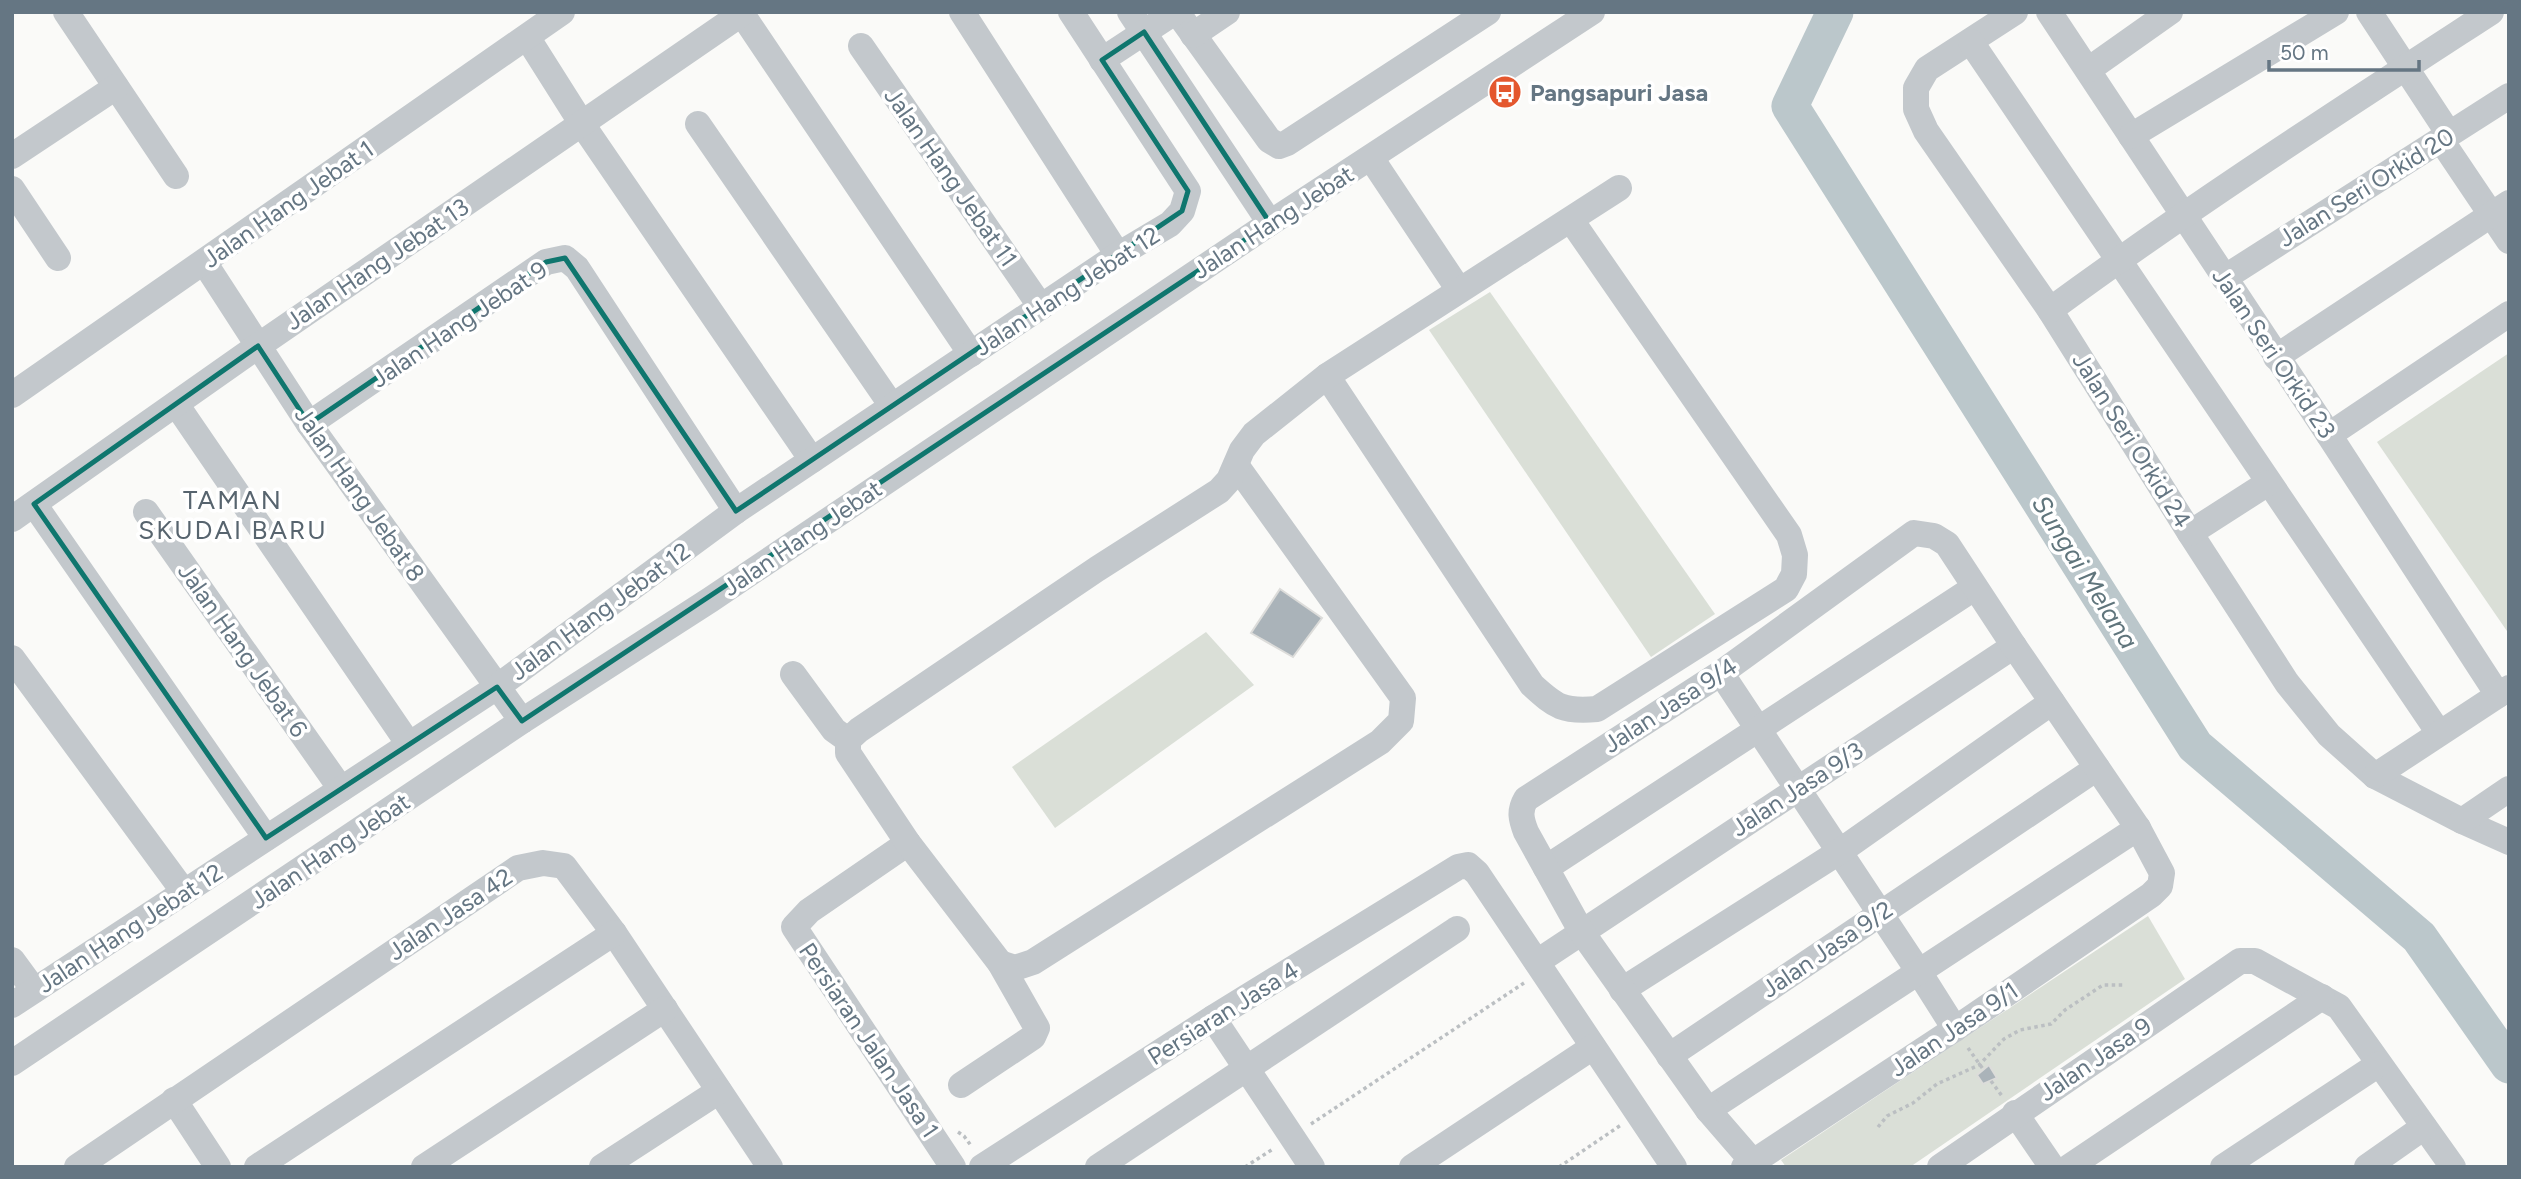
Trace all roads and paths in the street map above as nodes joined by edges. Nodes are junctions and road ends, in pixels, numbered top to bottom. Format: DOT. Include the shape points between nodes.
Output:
graph roads {
  1 [pos="66,12"];
  2 [pos="562,12"];
  3 [pos="962,12"];
  4 [pos="1071,12"];
  5 [pos="1176,12"];
  6 [pos="1227,12"];
  7 [pos="1488,12"];
  8 [pos="1592,12"];
  9 [pos="2015,12"];
  10 [pos="2049,12"];
  11 [pos="2170,12"];
  12 [pos="2336,12"];
  13 [pos="2369,12"];
  14 [pos="2491,12"];
  15 [pos="743,13"];
  16 [pos="1137,22"];
  17 [pos="532,26"];
  18 [pos="1193,35"];
  19 [pos="1971,42"];
  20 [pos="861,46"];
  21 [pos="1102,60"];
  22 [pos="2404,69"];
  23 [pos="2088,70"];
  24 [pos="116,87"];
  25 [pos="2509,96"];
  26 [pos="582,124"];
  27 [pos="698,124"];
  28 [pos="2131,136"];
  29 [pos="2445,137"];
  30 [pos="12,156"];
  31 [pos="1371,158"];
  32 [pos="176,176"];
  33 [pos="1619,188"];
  34 [pos="12,190"];
  35 [pos="2500,208"];
  36 [pos="2183,216"];
  37 [pos="1571,220"];
  38 [pos="1270,223"];
  39 [pos="2509,241"];
  40 [pos="1118,255"];
  41 [pos="58,258"];
  42 [pos="2119,260"];
  43 [pos="204,262"];
  44 [pos="2224,278"];
  45 [pos="1459,290"];
  46 [pos="1041,307"];
  47 [pos="2050,310"];
  48 [pos="2509,314"];
  49 [pos="258,346"];
  50 [pos="971,354"];
  51 [pos="2276,357"];
  52 [pos="1327,376"];
  53 [pos="12,395"];
  54 [pos="176,404"];
  55 [pos="892,406"];
  56 [pos="309,424"];
  57 [pos="2329,435"];
  58 [pos="812,460"];
  59 [pos="1237,465"];
  60 [pos="2268,483"];
  61 [pos="34,503"];
  62 [pos="146,512"];
  63 [pos="736,512"];
  64 [pos="12,519"];
  65 [pos="2190,533"];
  66 [pos="1974,587"];
  67 [pos="2014,646"];
  68 [pos="12,658"];
  69 [pos="1721,673"];
  70 [pos="793,674"];
  71 [pos="497,687"];
  72 [pos="2503,691"];
  73 [pos="2052,702"];
  74 [pos="522,721"];
  75 [pos="1758,729"];
  76 [pos="2439,733"];
  77 [pos="848,740"];
  78 [pos="408,743"];
  79 [pos="2097,768"];
  80 [pos="2375,776"];
  81 [pos="341,789"];
  82 [pos="1797,789"];
  83 [pos="2509,789"];
  84 [pos="2462,821"];
  85 [pos="2138,828"];
  86 [pos="266,838"];
  87 [pos="2509,842"];
  88 [pos="908,843"];
  89 [pos="1839,852"];
  90 [pos="1546,868"];
  91 [pos="184,892"];
  92 [pos="1880,914"];
  93 [pos="1457,929"];
  94 [pos="1581,931"];
  95 [pos="614,933"];
  96 [pos="12,960"];
  97 [pos="999,963"];
  98 [pos="1540,966"];
  99 [pos="1919,972"];
  100 [pos="2123,985"];
  101 [pos="34,990"];
  102 [pos="1622,990"];
  103 [pos="2322,997"];
  104 [pos="12,1005"];
  105 [pos="665,1009"];
  106 [pos="1213,1018"];
  107 [pos="1955,1029"];
  108 [pos="1594,1047"];
  109 [pos="1669,1056"];
  110 [pos="12,1063"];
  111 [pos="2379,1064"];
  112 [pos="1979,1065"];
  113 [pos="1248,1068"];
  114 [pos="1983,1069"];
  115 [pos="961,1085"];
  116 [pos="719,1091"];
  117 [pos="174,1100"];
  118 [pos="1708,1111"];
  119 [pos="2015,1113"];
  120 [pos="1639,1114"];
  121 [pos="1878,1127"];
  122 [pos="2424,1128"];
  123 [pos="956,1131"];
  124 [pos="1292,1136"];
  125 [pos="1749,1164"];
  126 [pos="983,1166"];
  127 [pos="77,1167"];
  128 [pos="218,1167"];
  129 [pos="257,1167"];
  130 [pos="424,1167"];
  131 [pos="602,1167"];
  132 [pos="770,1167"];
  133 [pos="953,1167"];
  134 [pos="1098,1167"];
  135 [pos="1245,1167"];
  136 [pos="1312,1167"];
  137 [pos="1412,1167"];
  138 [pos="1559,1167"];
  139 [pos="1674,1167"];
  140 [pos="1940,1167"];
  141 [pos="2052,1167"];
  142 [pos="2069,1167"];
  143 [pos="2223,1167"];
  144 [pos="2367,1167"];
  145 [pos="2453,1167"];
  1 -- 24 [label="street"];
  2 -- 17 [label="street, Jalan Hang Jebat 1"];
  3 -- 40 [label="street"];
  4 -- 21 [label="street"];
  5 -- 16 [label="street"];
  5 -- 18 [label="street"];
  6 -- 18 [label="street"];
  7 -- 18 [label="street" via="1279,146 1269,141"];
  8 -- 31 [label="street, Jalan Hang Jebat"];
  9 -- 19 [label="street"];
  10 -- 23 [label="street, Jalan Seri Orkid 23"];
  11 -- 23 [label="street"];
  12 -- 28 [label="street"];
  13 -- 22 [label="street"];
  14 -- 22 [label="street"];
  15 -- 26 [label="street, Jalan Hang Jebat 13"];
  15 -- 50 [label="street"];
  16 -- 21 [label="street"];
  16 -- 38 [label="street"];
  17 -- 26 [label="street"];
  17 -- 43 [label="street, Jalan Hang Jebat 1"];
  19 -- 42 [label="street"];
  19 -- 47 [label="street, Jalan Seri Orkid 24" via="1927,69 1916,88 1916,109 1926,131"];
  20 -- 46 [label="street, Jalan Hang Jebat 11"];
  21 -- 40 [label="street, Jalan Hang Jebat 12" via="1188,191 1182,211 1170,224"];
  22 -- 29 [label="street"];
  22 -- 36 [label="street"];
  23 -- 28 [label="street, Jalan Seri Orkid 23"];
  24 -- 30 [label="street"];
  24 -- 32 [label="street"];
  25 -- 29 [label="street, Jalan Seri Orkid 20"];
  26 -- 49 [label="street, Jalan Hang Jebat 13"];
  26 -- 58 [label="street"];
  27 -- 55 [label="street"];
  28 -- 36 [label="street, Jalan Seri Orkid 23"];
  29 -- 35 [label="street"];
  29 -- 44 [label="street, Jalan Seri Orkid 20"];
  31 -- 38 [label="street, Jalan Hang Jebat"];
  31 -- 45 [label="street"];
  33 -- 37 [label="street"];
  34 -- 41 [label="street"];
  35 -- 39 [label="street"];
  35 -- 51 [label="street"];
  36 -- 42 [label="street"];
  36 -- 44 [label="street, Jalan Seri Orkid 23"];
  37 -- 45 [label="street"];
  37 -- 52 [label="street" via="1789,535 1794,574 1786,589 1743,617 1597,709 1577,711 1554,705 1532,685"];
  38 -- 74 [label="street, Jalan Hang Jebat"];
  40 -- 46 [label="street, Jalan Hang Jebat 12"];
  42 -- 47 [label="street"];
  42 -- 60 [label="street"];
  43 -- 49 [label="street, Jalan Hang Jebat 8"];
  43 -- 53 [label="street, Jalan Hang Jebat 1"];
  44 -- 51 [label="street, Jalan Seri Orkid 23"];
  45 -- 52 [label="street"];
  46 -- 50 [label="street, Jalan Hang Jebat 12"];
  47 -- 65 [label="street, Jalan Seri Orkid 24"];
  48 -- 57 [label="street"];
  49 -- 54 [label="street, Jalan Hang Jebat 13"];
  49 -- 56 [label="street, Jalan Hang Jebat 8"];
  50 -- 55 [label="street, Jalan Hang Jebat 12"];
  51 -- 57 [label="street, Jalan Seri Orkid 23"];
  52 -- 59 [label="street" via="1254,434"];
  54 -- 61 [label="street, Jalan Hang Jebat 13"];
  54 -- 78 [label="street"];
  55 -- 58 [label="street, Jalan Hang Jebat 12"];
  56 -- 63 [label="street, Jalan Hang Jebat 9" via="547,262 565,258 577,268"];
  56 -- 71 [label="street, Jalan Hang Jebat 8"];
  57 -- 72 [label="street, Jalan Seri Orkid 23"];
  58 -- 63 [label="street, Jalan Hang Jebat 12"];
  59 -- 77 [label="street" via="1219,491"];
  59 -- 97 [label="street" via="1403,698 1401,722 1380,742 1033,962 1015,968"];
  60 -- 65 [label="street"];
  60 -- 76 [label="street"];
  61 -- 64 [label="street, Jalan Hang Jebat 13"];
  61 -- 86 [label="street"];
  62 -- 81 [label="street, Jalan Hang Jebat 6"];
  63 -- 71 [label="street, Jalan Hang Jebat 12"];
  65 -- 80 [label="street, Jalan Seri Orkid 24" via="2287,682 2329,735"];
  66 -- 67 [label="street"];
  66 -- 69 [label="street, Jalan Jasa 9/4" via="1947,544 1914,533"];
  66 -- 75 [label="street"];
  67 -- 73 [label="street"];
  67 -- 82 [label="street, Jalan Jasa 9/3"];
  68 -- 91 [label="street"];
  69 -- 75 [label="street"];
  69 -- 90 [label="street, Jalan Jasa 9/4" via="1526,799 1521,819"];
  70 -- 77 [label="street" via="834,730"];
  71 -- 74 [label="street, Jalan Hang Jebat 8"];
  71 -- 78 [label="street, Jalan Hang Jebat 12"];
  72 -- 76 [label="street"];
  73 -- 79 [label="street"];
  73 -- 89 [label="street"];
  74 -- 110 [label="street, Jalan Hang Jebat"];
  75 -- 82 [label="street"];
  75 -- 90 [label="street"];
  76 -- 80 [label="street"];
  77 -- 88 [label="street" via="848,754"];
  78 -- 81 [label="street, Jalan Hang Jebat 12"];
  79 -- 85 [label="street"];
  79 -- 92 [label="street, Jalan Jasa 9/2"];
  80 -- 84 [label="street, Jalan Seri Orkid 24"];
  81 -- 86 [label="street, Jalan Hang Jebat 12"];
  82 -- 89 [label="street"];
  82 -- 94 [label="street, Jalan Jasa 9/3"];
  83 -- 84 [label="street"];
  84 -- 87 [label="street, Jalan Seri Orkid 24"];
  85 -- 99 [label="street"];
  85 -- 107 [label="street, Jalan Jasa 9/1" via="2162,873 2160,886"];
  86 -- 91 [label="street, Jalan Hang Jebat 12"];
  88 -- 97 [label="street"];
  88 -- 133 [label="street, Persiaran Jalan Jasa 1" via="808,911 794,928"];
  89 -- 92 [label="street"];
  89 -- 102 [label="street"];
  90 -- 94 [label="street, Jalan Jasa 9/4"];
  91 -- 101 [label="street, Jalan Hang Jebat 12"];
  92 -- 99 [label="street"];
  92 -- 109 [label="street, Jalan Jasa 9/2"];
  93 -- 113 [label="street"];
  94 -- 98 [label="street, Jalan Jasa 9/3"];
  94 -- 102 [label="street, Jalan Jasa 9/4"];
  95 -- 105 [label="street, Jalan Jasa 42"];
  95 -- 117 [label="street, Jalan Jasa 42" via="564,866 543,863 518,868"];
  95 -- 129 [label="street"];
  96 -- 101 [label="street"];
  97 -- 115 [label="street" via="1037,1033"];
  98 -- 106 [label="street, Persiaran Jasa 4" via="1468,865"];
  98 -- 108 [label="street"];
  98 -- 124 [label="path"];
  99 -- 107 [label="street"];
  99 -- 118 [label="street"];
  100 -- 112 [label="path" via="2103,985 2051,1024 2004,1039"];
  101 -- 104 [label="street, Jalan Hang Jebat 12"];
  102 -- 109 [label="street, Jalan Jasa 9/4"];
  103 -- 111 [label="street" via="2339,1007"];
  103 -- 119 [label="street, Jalan Jasa 9" via="2255,961 2240,961"];
  103 -- 142 [label="street"];
  105 -- 116 [label="street, Jalan Jasa 42"];
  105 -- 130 [label="street"];
  106 -- 113 [label="street"];
  106 -- 126 [label="street, Persiaran Jasa 4"];
  107 -- 125 [label="street, Jalan Jasa 9/1"];
  108 -- 120 [label="street"];
  108 -- 137 [label="street"];
  109 -- 118 [label="street"];
  111 -- 122 [label="street"];
  111 -- 143 [label="street"];
  112 -- 114 [label="path"];
  112 -- 121 [label="path" via="1937,1084 1887,1116"];
  113 -- 124 [label="street"];
  113 -- 134 [label="street"];
  116 -- 131 [label="street"];
  116 -- 132 [label="street, Jalan Jasa 42"];
  117 -- 127 [label="street, Jalan Jasa 42"];
  117 -- 128 [label="street"];
  118 -- 125 [label="street"];
  119 -- 140 [label="street, Jalan Jasa 9"];
  119 -- 141 [label="street"];
  120 -- 138 [label="path"];
  120 -- 139 [label="street"];
  122 -- 144 [label="street"];
  122 -- 145 [label="street"];
  123 -- 126 [label="path"];
  124 -- 135 [label="path"];
  124 -- 136 [label="street"];
}
